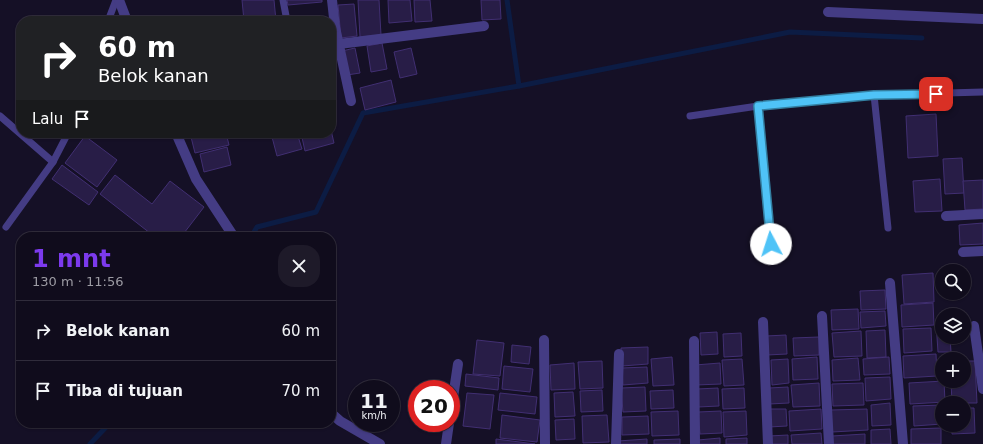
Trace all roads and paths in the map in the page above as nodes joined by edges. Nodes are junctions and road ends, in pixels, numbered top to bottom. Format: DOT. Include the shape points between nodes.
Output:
graph roads {
  1 [pos="116,0"];
  2 [pos="119,0"];
  3 [pos="283,0"];
  4 [pos="332,0"];
  5 [pos="828,12"];
  6 [pos="110,16"];
  7 [pos="125,16"];
  8 [pos="286,16"];
  9 [pos="333,16"];
  10 [pos="983,19"];
  11 [pos="484,26"];
  12 [pos="336,38"];
  13 [pos="338,44"];
  14 [pos="983,92"];
  15 [pos="874,95"];
  16 [pos="351,101"];
  17 [pos="758,106"];
  18 [pos="0,116"];
  19 [pos="690,116"];
  20 [pos="16,130"];
  21 [pos="25,138"];
  22 [pos="65,138"];
  23 [pos="178,138"];
  24 [pos="53,162"];
  25 [pos="983,214"];
  26 [pos="946,216"];
  27 [pos="6,227"];
  28 [pos="888,228"];
  29 [pos="231,232"];
  30 [pos="771,244"];
  31 [pos="983,251"];
  32 [pos="962,252"];
  33 [pos="890,283"];
  34 [pos="822,316"];
  35 [pos="763,322"];
  36 [pos="974,326"];
  37 [pos="544,340"];
  38 [pos="694,340"];
  39 [pos="619,354"];
  40 [pos="458,364"];
  41 [pos="456,380"];
  42 [pos="983,389"];
  43 [pos="336,417"];
  44 [pos="448,432"];
  45 [pos="380,444"];
  46 [pos="446,444"];
  47 [pos="545,444"];
  48 [pos="616,444"];
  49 [pos="694,444"];
  50 [pos="768,444"];
  51 [pos="829,444"];
  52 [pos="903,444"];
  1 -- 6 [label="lane"];
  2 -- 7 [label="street"];
  3 -- 8 [label="lane"];
  4 -- 9 [label="street"];
  5 -- 10 [label="street"];
  11 -- 13 [label="street"];
  12 -- 13 [label="street"];
  13 -- 16 [label="street"];
  14 -- 15 [label="lane"];
  15 -- 17 [label="lane"];
  15 -- 28 [label="lane"];
  17 -- 19 [label="lane"];
  17 -- 30 [label="lane"];
  18 -- 20 [label="lane"];
  21 -- 24 [label="lane"];
  22 -- 24 [label="lane"];
  23 -- 29 [label="street" via="196,179"];
  24 -- 27 [label="lane"];
  25 -- 26 [label="street"];
  31 -- 32 [label="street"];
  33 -- 52 [label="street"];
  34 -- 51 [label="street"];
  35 -- 50 [label="street"];
  36 -- 42 [label="street"];
  37 -- 47 [label="street"];
  38 -- 49 [label="street"];
  39 -- 48 [label="street"];
  40 -- 41 [label="street"];
  43 -- 45 [label="street"];
  44 -- 46 [label="street"];
}
